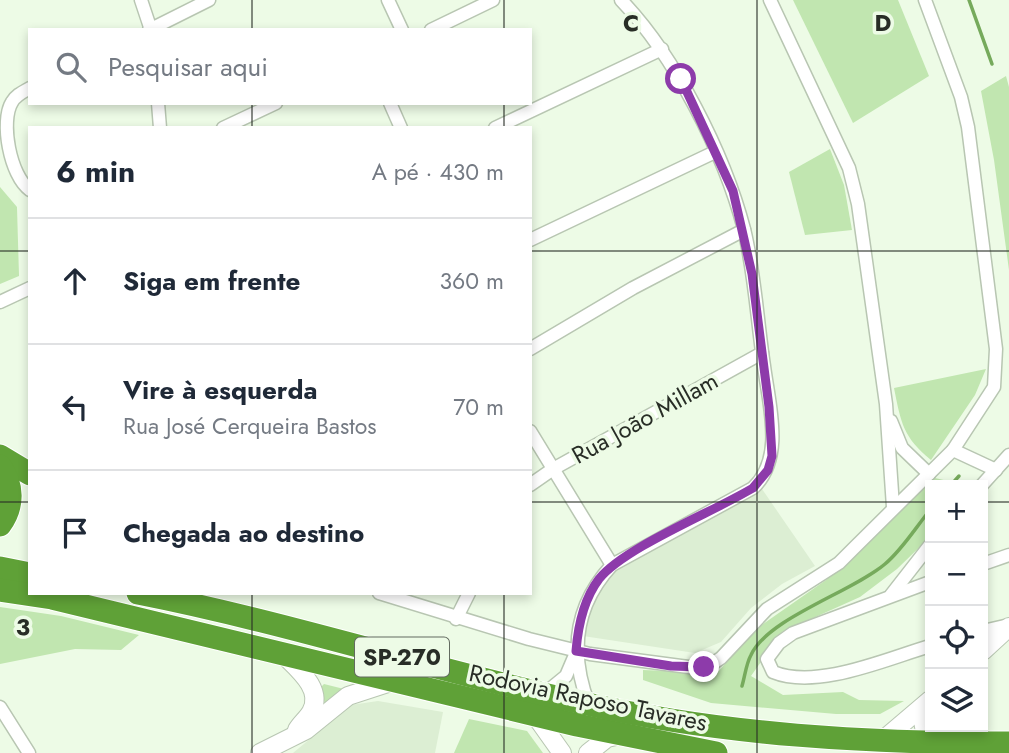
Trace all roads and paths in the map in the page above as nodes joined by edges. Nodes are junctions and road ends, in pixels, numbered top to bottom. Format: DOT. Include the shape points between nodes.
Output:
graph roads {
  1 [pos="141,0"];
  2 [pos="209,0"];
  3 [pos="388,0"];
  4 [pos="493,0"];
  5 [pos="621,0"];
  6 [pos="770,0"];
  7 [pos="925,0"];
  8 [pos="149,28"];
  9 [pos="154,28"];
  10 [pos="401,28"];
  11 [pos="435,28"];
  12 [pos="662,49"];
  13 [pos="28,89"];
  14 [pos="158,105"];
  15 [pos="272,105"];
  16 [pos="391,105"];
  17 [pos="160,126"];
  18 [pos="227,126"];
  19 [pos="400,126"];
  20 [pos="499,126"];
  21 [pos="715,152"];
  22 [pos="28,188"];
  23 [pos="744,230"];
  24 [pos="532,239"];
  25 [pos="28,288"];
  26 [pos="0,302"];
  27 [pos="532,348"];
  28 [pos="762,354"];
  29 [pos="886,404"];
  30 [pos="532,434"];
  31 [pos="953,450"];
  32 [pos="1009,455"];
  33 [pos="0,456"];
  34 [pos="0,466"];
  35 [pos="553,469"];
  36 [pos="996,470"];
  37 [pos="28,473"];
  38 [pos="929,474"];
  39 [pos="987,480"];
  40 [pos="532,484"];
  41 [pos="893,507"];
  42 [pos="0,525"];
  43 [pos="925,551"];
  44 [pos="1009,555"];
  45 [pos="988,562"];
  46 [pos="612,565"];
  47 [pos="0,568"];
  48 [pos="28,574"];
  49 [pos="925,584"];
  50 [pos="0,590"];
  51 [pos="28,594"];
  52 [pos="32,595"];
  53 [pos="147,595"];
  54 [pos="213,595"];
  55 [pos="385,595"];
  56 [pos="468,595"];
  57 [pos="891,595"];
  58 [pos="456,619"];
  59 [pos="261,621"];
  60 [pos="1009,625"];
  61 [pos="988,630"];
  62 [pos="988,646"];
  63 [pos="925,647"];
  64 [pos="576,651"];
  65 [pos="284,655"];
  66 [pos="394,681"];
  67 [pos="544,694"];
  68 [pos="589,705"];
  69 [pos="925,705"];
  70 [pos="0,707"];
  71 [pos="925,713"];
  72 [pos="535,715"];
  73 [pos="925,732"];
  74 [pos="925,732"];
  75 [pos="295,733"];
  76 [pos="620,735"];
  77 [pos="883,740"];
  78 [pos="927,743"];
  79 [pos="1009,743"];
  80 [pos="676,748"];
  81 [pos="29,753"];
  82 [pos="260,753"];
  83 [pos="562,753"];
  84 [pos="588,753"];
  85 [pos="716,753"];
  1 -- 8 [label="street"];
  2 -- 9 [label="street"];
  3 -- 10 [label="street"];
  4 -- 11 [label="street"];
  5 -- 12 [label="street"];
  6 -- 29 [label="street" via="849,168"];
  7 -- 31 [label="street" via="968,127 996,349 994,387"];
  12 -- 20 [label="street"];
  12 -- 21 [label="street"];
  13 -- 22 [label="street" via="13,99 9,113 12,164"];
  14 -- 17 [label="street"];
  15 -- 18 [label="street"];
  16 -- 19 [label="street"];
  21 -- 23 [label="street"];
  21 -- 24 [label="street"];
  23 -- 27 [label="street"];
  23 -- 28 [label="street"];
  25 -- 26 [label="street"];
  28 -- 35 [label="street, Rua João Millam"];
  28 -- 46 [label="street" via="772,456 762,479 735,499"];
  29 -- 38 [label="street" via="902,448"];
  29 -- 41 [label="street"];
  30 -- 35 [label="street"];
  31 -- 36 [label="street"];
  31 -- 38 [label="street"];
  32 -- 36 [label="street"];
  33 -- 37 [label="highway"];
  34 -- 42 [label="highway" via="11,501"];
  35 -- 40 [label="street, Rua João Millam"];
  35 -- 46 [label="street"];
  36 -- 39 [label="street"];
  38 -- 41 [label="street"];
  41 -- 64 [label="street" via="839,563 767,609 712,664 695,668"];
  43 -- 57 [label="street"];
  44 -- 45 [label="street"];
  46 -- 64 [label="street" via="588,598"];
  47 -- 48 [label="highway"];
  49 -- 57 [label="street"];
  50 -- 51 [label="highway, Rodovia Raposo Tavares / SP-270"];
  52 -- 65 [label="highway, Rodovia Raposo Tavares / SP-270"];
  53 -- 59 [label="highway, Rodovia Raposo Tavares / SP-270"];
  54 -- 59 [label="highway"];
  55 -- 58 [label="street"];
  56 -- 58 [label="street"];
  57 -- 63 [label="street" via="793,633 770,652 768,667 782,676 818,678"];
  58 -- 64 [label="street"];
  59 -- 67 [label="highway, Rodovia Raposo Tavares / SP-270"];
  60 -- 61 [label="street"];
  60 -- 62 [label="main road"];
  64 -- 67 [label="street" via="566,676"];
  64 -- 68 [label="street"];
  65 -- 66 [label="highway, Rodovia Raposo Tavares / SP-270"];
  65 -- 75 [label="main road" via="309,680 312,690 311,713"];
  66 -- 72 [label="highway, Rodovia Raposo Tavares / SP-270"];
  66 -- 75 [label="main road" via="348,696"];
  67 -- 68 [label="highway, Rodovia Raposo Tavares / SP-270"];
  68 -- 77 [label="highway, Rodovia Raposo Tavares / SP-270" via="708,726"];
  69 -- 77 [label="main road"];
  70 -- 81 [label="street"];
  71 -- 74 [label="main road"];
  72 -- 76 [label="highway, Rodovia Raposo Tavares / SP-270"];
  72 -- 83 [label="main road"];
  73 -- 78 [label="main road"];
  75 -- 82 [label="main road"];
  76 -- 80 [label="highway, Rodovia Raposo Tavares / SP-270"];
  76 -- 84 [label="main road" via="607,738"];
  77 -- 78 [label="highway, Rodovia Raposo Tavares / SP-270"];
  78 -- 79 [label="highway, Rodovia Raposo Tavares / SP-270"];
  80 -- 85 [label="highway, Rodovia Raposo Tavares / SP-270"];
}
